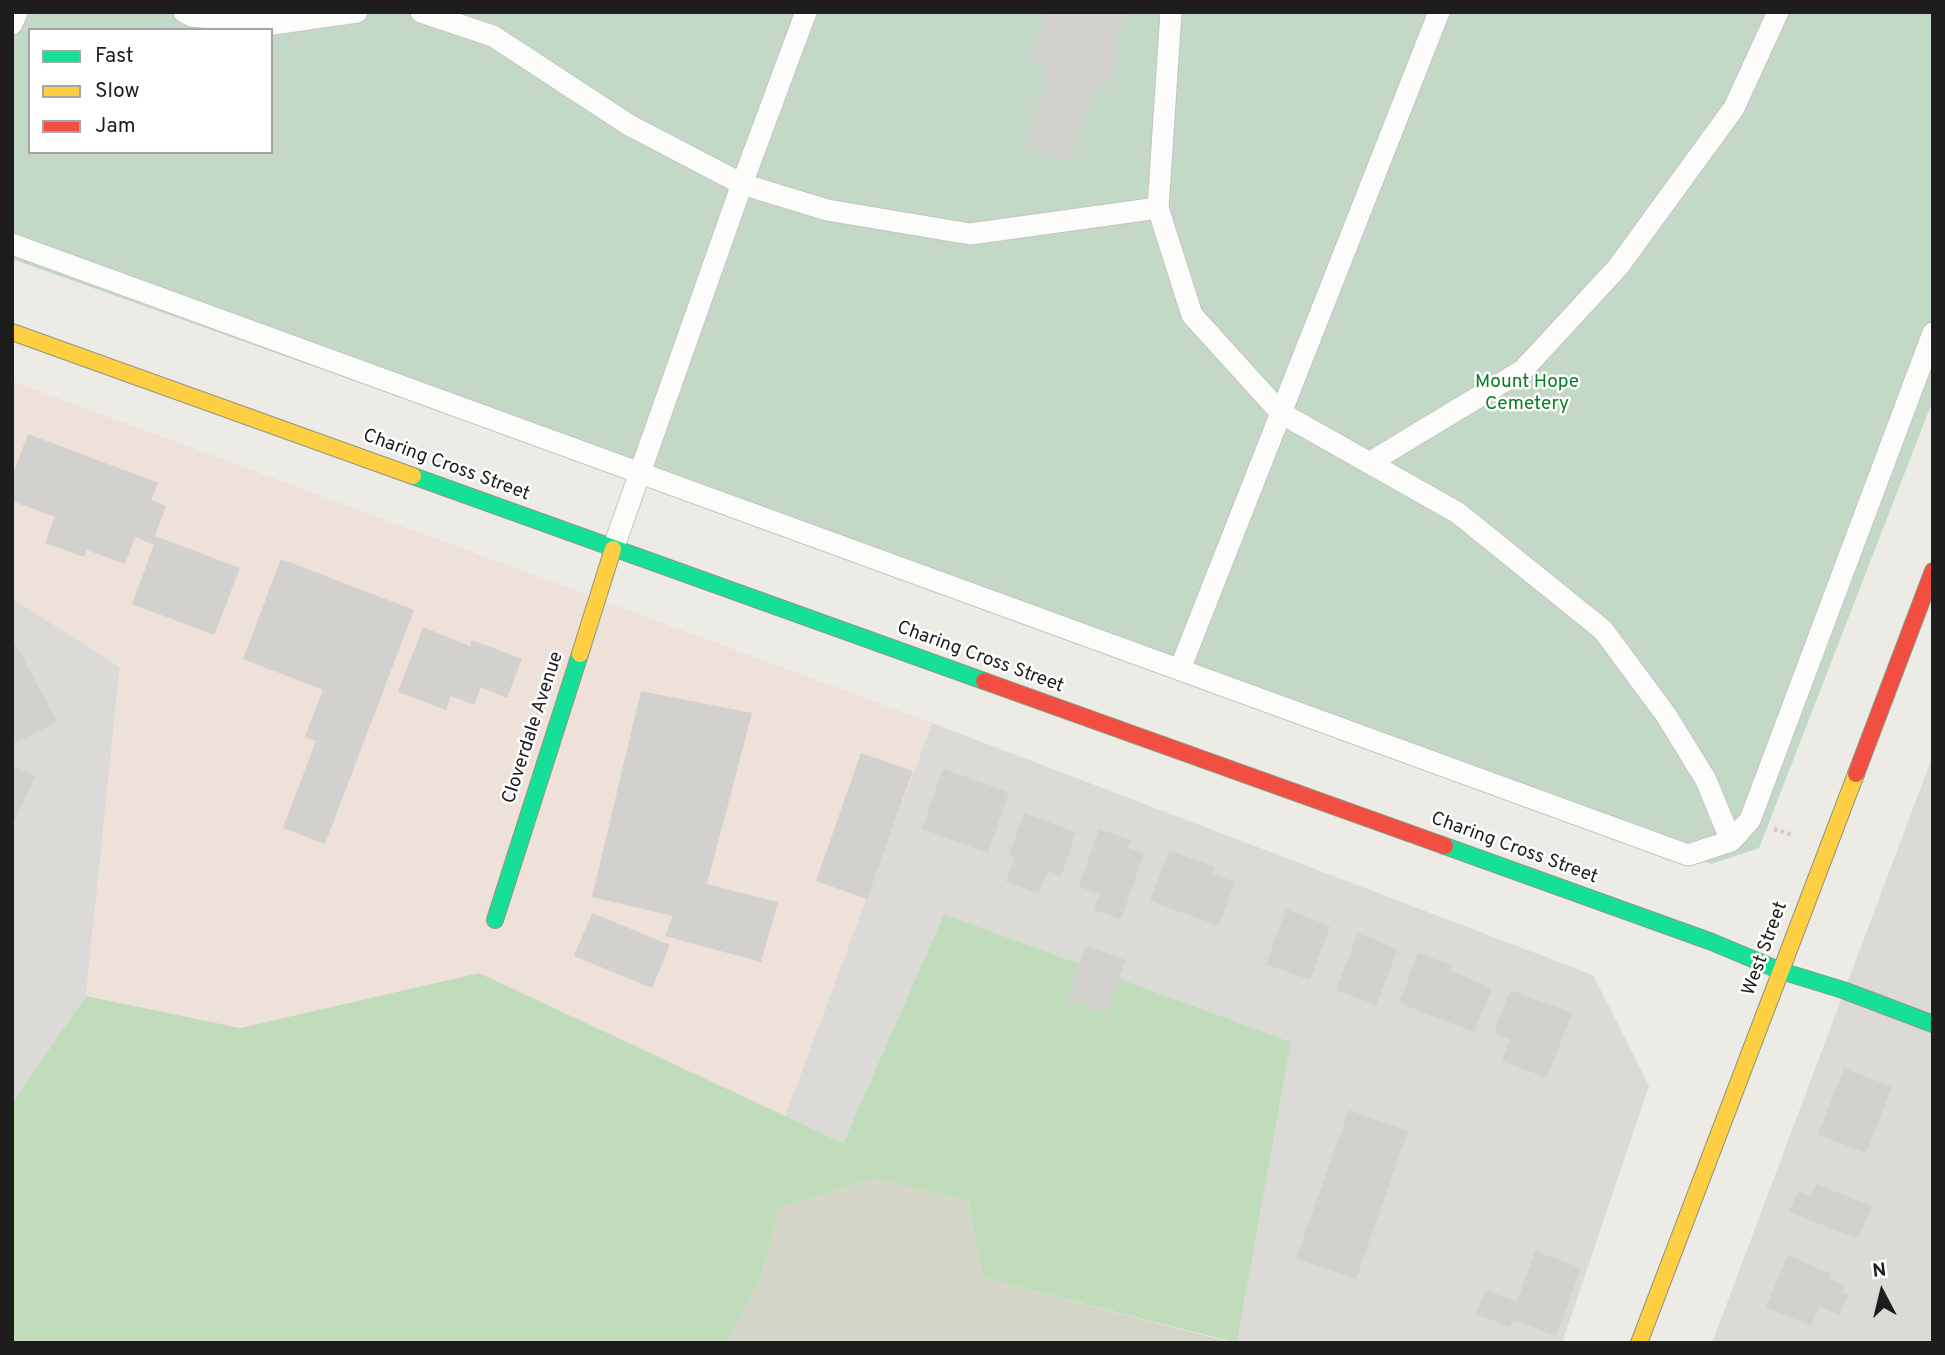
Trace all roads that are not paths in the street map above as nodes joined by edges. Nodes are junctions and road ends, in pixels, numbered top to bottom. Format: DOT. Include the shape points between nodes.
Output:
graph roads {
  1 [pos="17,12"];
  2 [pos="184,12"];
  3 [pos="357,12"];
  4 [pos="806,12"];
  5 [pos="1171,12"];
  6 [pos="1439,12"];
  7 [pos="1778,12"];
  8 [pos="426,13"];
  9 [pos="282,18"];
  10 [pos="12,24"];
  11 [pos="742,184"];
  12 [pos="1158,208"];
  13 [pos="12,244"];
  14 [pos="12,332"];
  15 [pos="1933,334"];
  16 [pos="1281,413"];
  17 [pos="1369,463"];
  18 [pos="639,473"];
  19 [pos="613,549"];
  20 [pos="1933,570"];
  21 [pos="1180,669"];
  22 [pos="1731,841"];
  23 [pos="495,920"];
  24 [pos="1781,971"];
  25 [pos="1933,1024"];
  26 [pos="1639,1343"];
  1 -- 10 [label="lane"];
  2 -- 9 [label="lane" via="192,16"];
  3 -- 9 [label="lane"];
  4 -- 11 [label="lane"];
  5 -- 12 [label="lane"];
  6 -- 16 [label="lane"];
  7 -- 17 [label="lane" via="1734,108 1618,267 1523,370"];
  8 -- 11 [label="lane" via="493,36 629,125"];
  11 -- 12 [label="lane" via="827,210 970,234"];
  11 -- 18 [label="lane"];
  12 -- 16 [label="lane" via="1192,315"];
  13 -- 18 [label="lane"];
  14 -- 19 [label="main road, Charing Cross Street"];
  15 -- 22 [label="lane" via="1750,820"];
  16 -- 17 [label="lane"];
  16 -- 21 [label="lane"];
  17 -- 22 [label="lane" via="1458,513 1603,630 1700,769"];
  18 -- 19 [label="lane"];
  18 -- 21 [label="lane"];
  19 -- 23 [label="main road, Cloverdale Avenue"];
  19 -- 24 [label="main road, Charing Cross Street" via="1712,942"];
  20 -- 24 [label="main road, West Street"];
  21 -- 22 [label="lane" via="1688,855"];
  24 -- 25 [label="main road, Charing Cross Street"];
  24 -- 26 [label="main road, West Street"];
}
